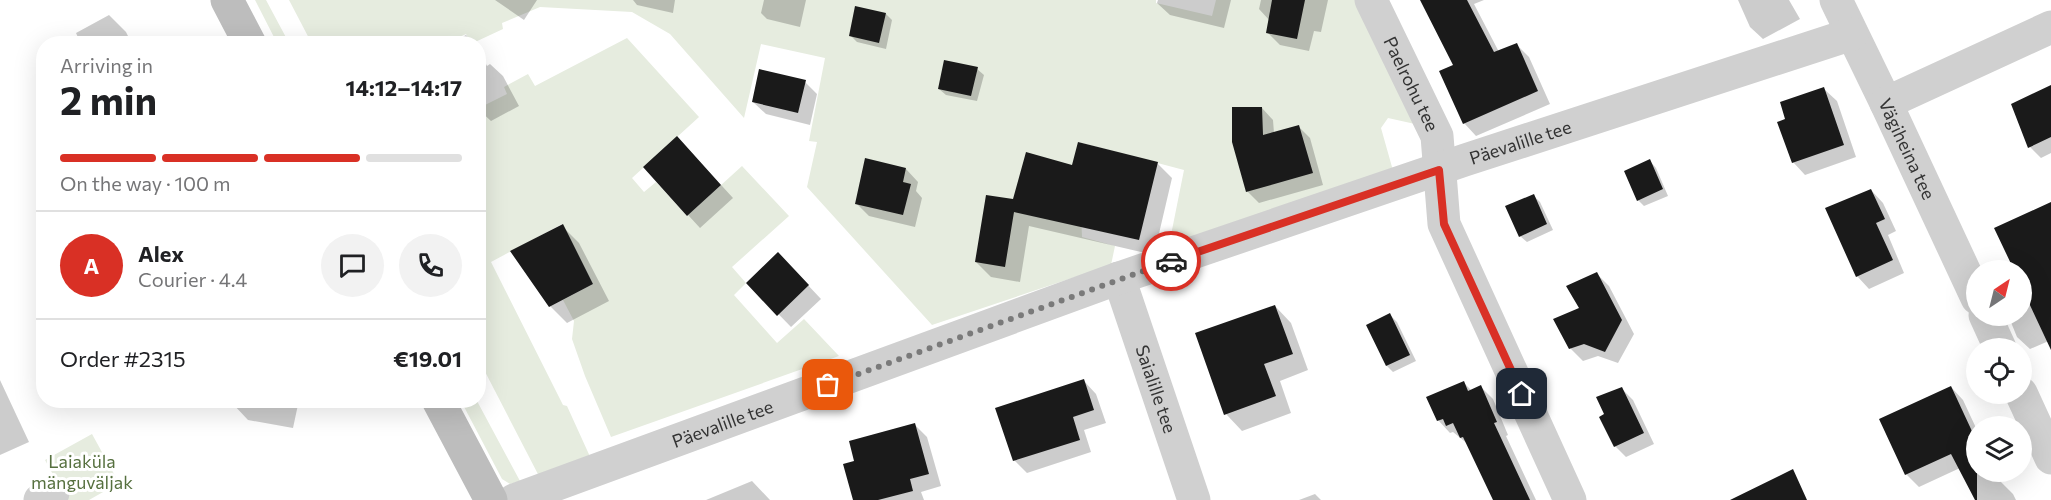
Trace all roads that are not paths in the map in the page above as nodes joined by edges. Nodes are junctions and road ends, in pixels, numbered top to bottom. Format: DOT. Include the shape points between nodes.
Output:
graph roads {
  1 [pos="226,0"];
  2 [pos="1371,0"];
  3 [pos="1836,0"];
  4 [pos="2051,27"];
  5 [pos="1852,34"];
  6 [pos="246,36"];
  7 [pos="1886,103"];
  8 [pos="1439,170"];
  9 [pos="1966,274"];
  10 [pos="1119,278"];
  11 [pos="2026,404"];
  12 [pos="442,408"];
  13 [pos="2051,458"];
  14 [pos="490,500"];
  15 [pos="513,500"];
  16 [pos="1194,500"];
  17 [pos="1570,500"];
  1 -- 6 [label="street"];
  2 -- 8 [label="street, Paelrohu tee" via="1437,136"];
  3 -- 5 [label="street, Vägiheina tee"];
  4 -- 7 [label="street"];
  5 -- 7 [label="street, Vägiheina tee"];
  5 -- 8 [label="street, Päevalille tee"];
  7 -- 9 [label="street, Vägiheina tee"];
  8 -- 10 [label="street, Päevalille tee"];
  8 -- 17 [label="street, Paelrohu tee" via="1444,224"];
  10 -- 15 [label="street, Päevalille tee"];
  10 -- 16 [label="street, Saialille tee"];
  11 -- 13 [label="street"];
  12 -- 14 [label="street"];
}
